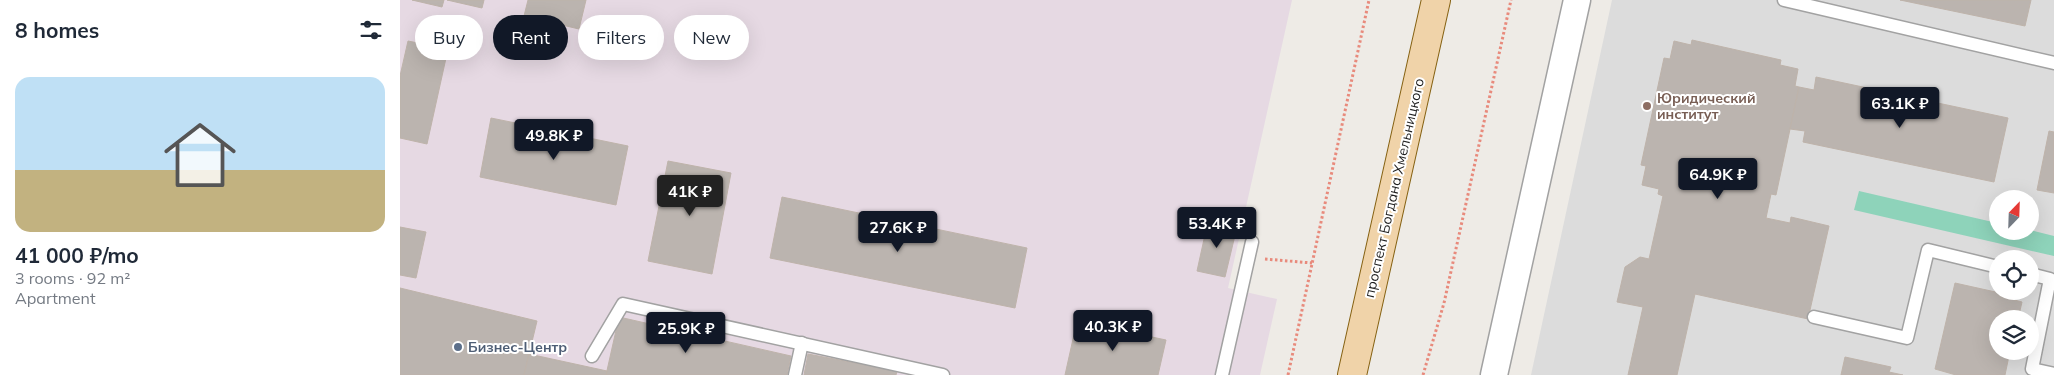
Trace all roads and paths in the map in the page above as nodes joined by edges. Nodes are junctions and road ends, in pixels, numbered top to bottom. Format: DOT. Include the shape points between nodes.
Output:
graph roads {
  1 [pos="1369,0"];
  2 [pos="1436,0"];
  3 [pos="1511,0"];
  4 [pos="1577,0"];
  5 [pos="1784,0"];
  6 [pos="2054,63"];
  7 [pos="1252,242"];
  8 [pos="1248,257"];
  9 [pos="1312,263"];
  10 [pos="1989,265"];
  11 [pos="2039,276"];
  12 [pos="1814,317"];
  13 [pos="802,343"];
  14 [pos="592,356"];
  15 [pos="2054,374"];
  16 [pos="795,375"];
  17 [pos="943,375"];
  18 [pos="1222,375"];
  19 [pos="1288,375"];
  20 [pos="1352,375"];
  21 [pos="1423,375"];
  22 [pos="1494,375"];
  1 -- 9 [label="path"];
  2 -- 20 [label="main road, проспект Богдана Хмельницкого"];
  3 -- 21 [label="path" via="1444,303"];
  4 -- 22 [label="street"];
  5 -- 6 [label="lane"];
  7 -- 8 [label="lane"];
  8 -- 9 [label="path"];
  8 -- 18 [label="lane"];
  9 -- 19 [label="path"];
  10 -- 12 [label="lane" via="1928,250 1907,338"];
  11 -- 15 [label="lane" via="2050,279 2032,369"];
  13 -- 14 [label="lane" via="623,304"];
  13 -- 16 [label="lane"];
  13 -- 17 [label="lane" via="869,362"];
}
